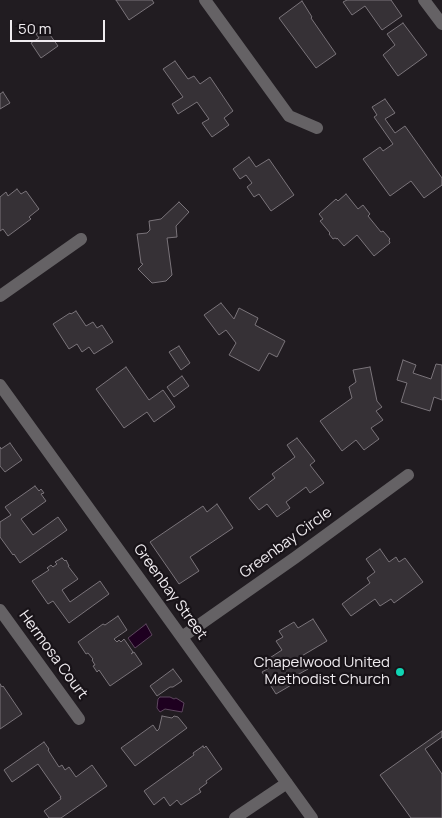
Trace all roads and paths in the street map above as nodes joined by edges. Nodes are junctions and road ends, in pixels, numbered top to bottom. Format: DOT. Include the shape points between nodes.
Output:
graph roads {
  1 [pos="205,0"];
  2 [pos="424,0"];
  3 [pos="442,24"];
  4 [pos="316,128"];
  5 [pos="81,239"];
  6 [pos="0,296"];
  7 [pos="0,385"];
  8 [pos="408,475"];
  9 [pos="0,610"];
  10 [pos="182,637"];
  11 [pos="79,719"];
  12 [pos="287,783"];
  13 [pos="235,818"];
  14 [pos="312,818"];
  1 -- 4 [label="street" via="289,116"];
  2 -- 3 [label="street"];
  5 -- 6 [label="street"];
  7 -- 10 [label="street, Greenbay Street"];
  8 -- 10 [label="street, Greenbay Circle"];
  9 -- 11 [label="street, Hermosa Court"];
  10 -- 12 [label="street, Greenbay Street"];
  12 -- 13 [label="street"];
  12 -- 14 [label="street, Greenbay Street"];
}
